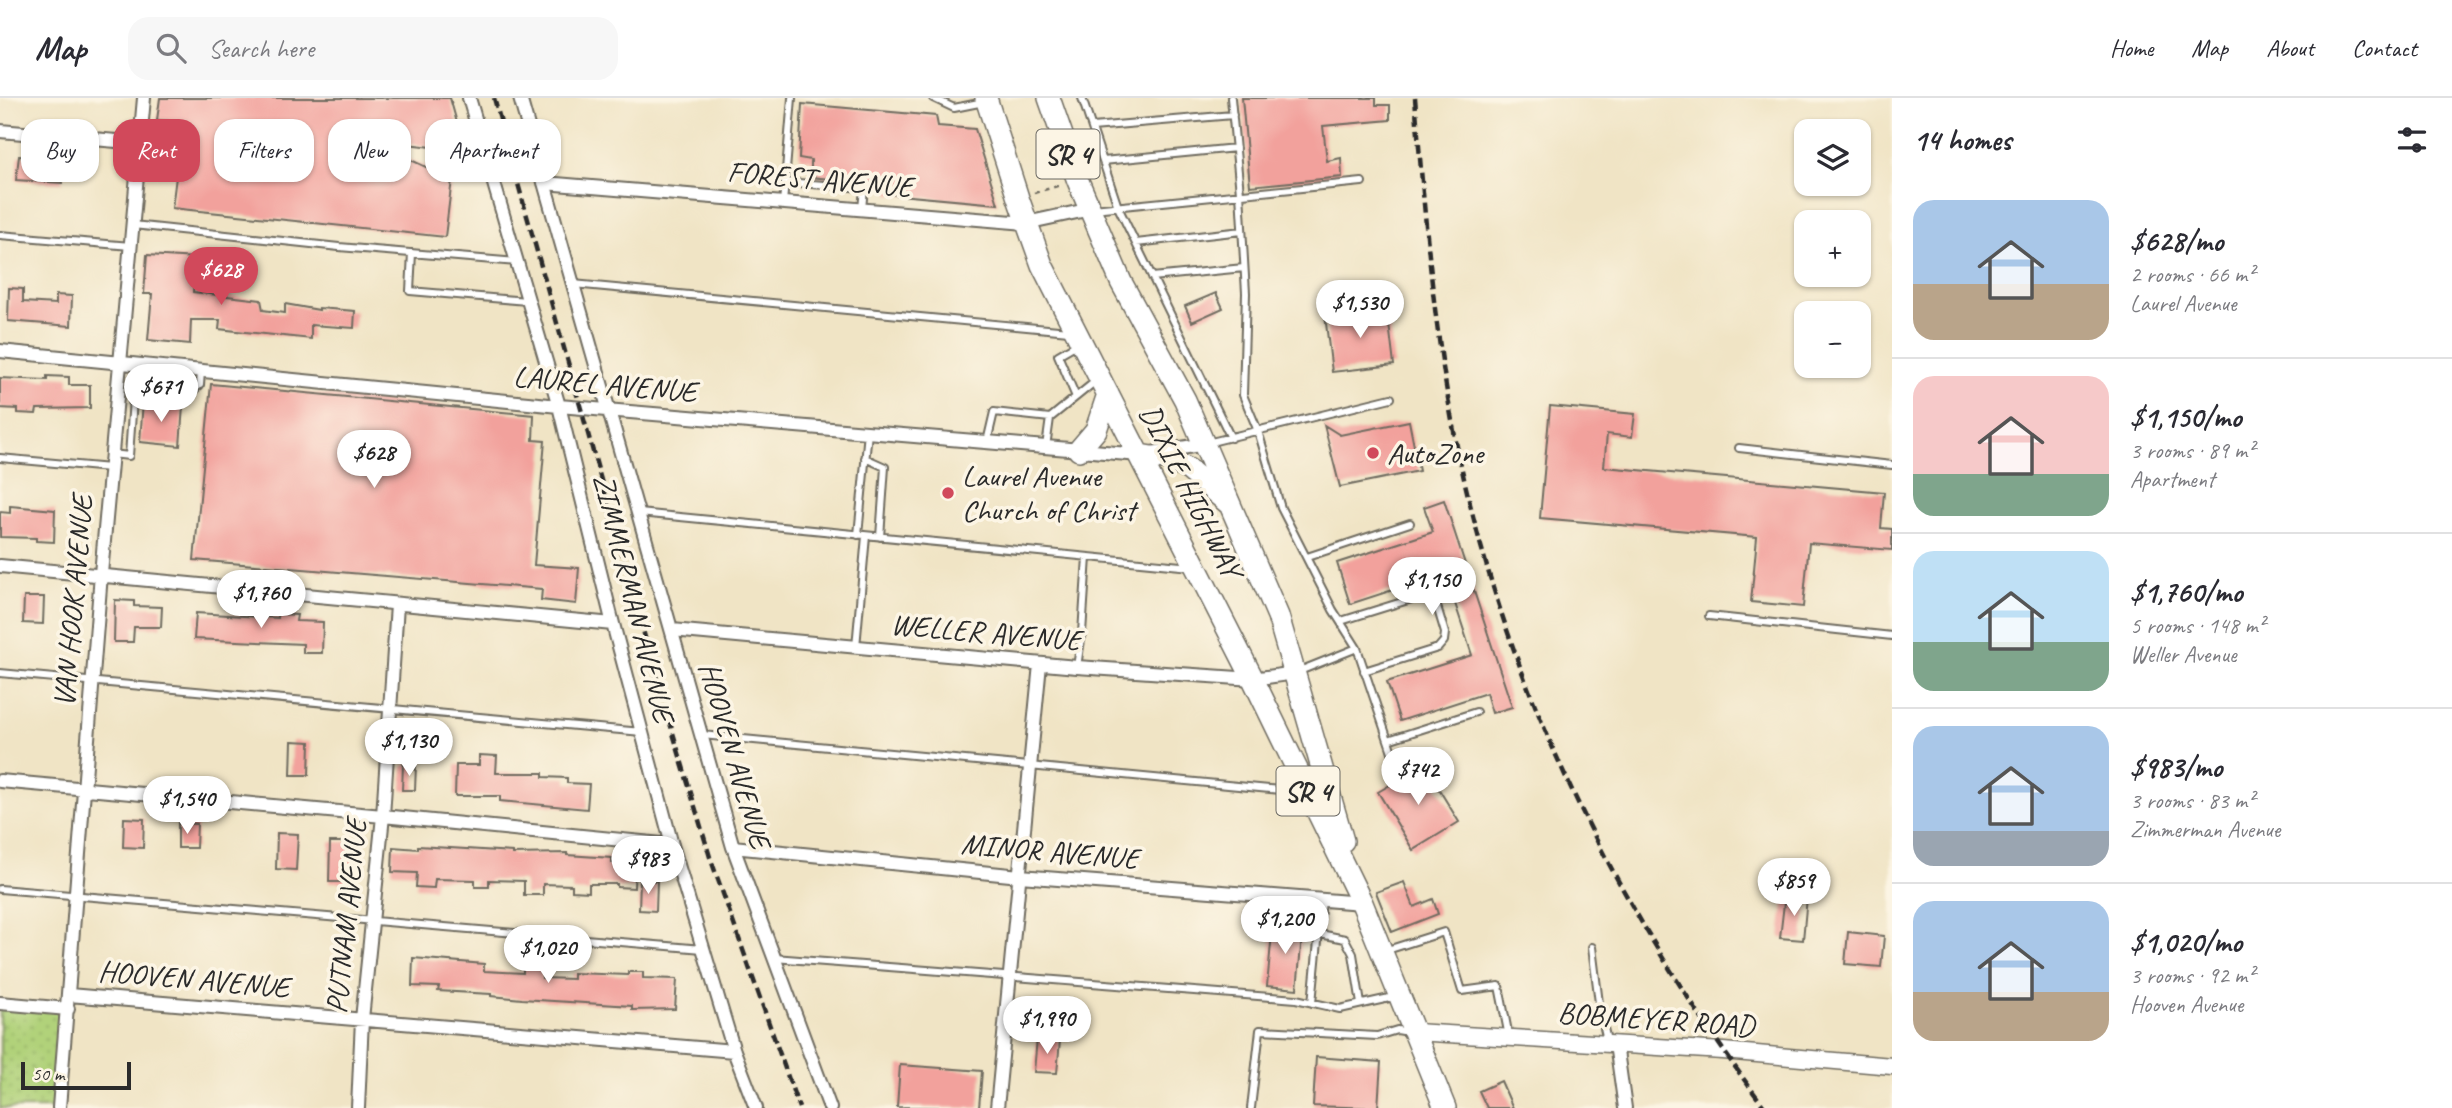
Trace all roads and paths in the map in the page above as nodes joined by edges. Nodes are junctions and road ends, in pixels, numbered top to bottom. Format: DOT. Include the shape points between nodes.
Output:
graph roads {
  1 [pos="145,98"];
  2 [pos="469,98"];
  3 [pos="520,98"];
  4 [pos="792,98"];
  5 [pos="933,98"];
  6 [pos="1049,98"];
  7 [pos="1082,98"];
  8 [pos="1231,98"];
  9 [pos="986,99"];
  10 [pos="1233,115"];
  11 [pos="143,119"];
  12 [pos="1092,127"];
  13 [pos="0,131"];
  14 [pos="113,141"];
  15 [pos="1236,148"];
  16 [pos="1103,161"];
  17 [pos="137,182"];
  18 [pos="785,182"];
  19 [pos="544,183"];
  20 [pos="1362,183"];
  21 [pos="1066,184"];
  22 [pos="1034,193"];
  23 [pos="1240,193"];
  24 [pos="783,202"];
  25 [pos="1118,206"];
  26 [pos="862,209"];
  27 [pos="1091,209"];
  28 [pos="1026,223"];
  29 [pos="133,225"];
  30 [pos="1242,231"];
  31 [pos="0,235"];
  32 [pos="1136,243"];
  33 [pos="131,246"];
  34 [pos="412,253"];
  35 [pos="517,262"];
  36 [pos="1244,268"];
  37 [pos="1153,277"];
  38 [pos="573,284"];
  39 [pos="529,301"];
  40 [pos="1079,337"];
  41 [pos="0,351"];
  42 [pos="121,363"];
  43 [pos="201,371"];
  44 [pos="1104,386"];
  45 [pos="1076,397"];
  46 [pos="1391,398"];
  47 [pos="559,407"];
  48 [pos="609,411"];
  49 [pos="1049,418"];
  50 [pos="1258,431"];
  51 [pos="867,432"];
  52 [pos="1231,438"];
  53 [pos="987,442"];
  54 [pos="1205,444"];
  55 [pos="1046,447"];
  56 [pos="1739,447"];
  57 [pos="1079,450"];
  58 [pos="112,454"];
  59 [pos="1140,455"];
  60 [pos="0,458"];
  61 [pos="865,458"];
  62 [pos="1892,465"];
  63 [pos="111,468"];
  64 [pos="1232,506"];
  65 [pos="639,513"];
  66 [pos="1410,523"];
  67 [pos="858,535"];
  68 [pos="866,536"];
  69 [pos="880,537"];
  70 [pos="1087,557"];
  71 [pos="1307,557"];
  72 [pos="0,566"];
  73 [pos="1197,568"];
  74 [pos="101,574"];
  75 [pos="397,604"];
  76 [pos="1709,616"];
  77 [pos="1341,621"];
  78 [pos="612,624"];
  79 [pos="672,630"];
  80 [pos="1892,636"];
  81 [pos="856,647"];
  82 [pos="1357,648"];
  83 [pos="1040,664"];
  84 [pos="1077,667"];
  85 [pos="1364,671"];
  86 [pos="0,673"];
  87 [pos="1296,673"];
  88 [pos="1253,679"];
  89 [pos="93,682"];
  90 [pos="390,709"];
  91 [pos="1476,712"];
  92 [pos="642,732"];
  93 [pos="702,736"];
  94 [pos="1388,740"];
  95 [pos="1393,755"];
  96 [pos="1030,768"];
  97 [pos="0,781"];
  98 [pos="85,788"];
  99 [pos="1309,793"];
  100 [pos="383,816"];
  101 [pos="672,845"];
  102 [pos="733,847"];
  103 [pos="1020,876"];
  104 [pos="0,889"];
  105 [pos="76,896"];
  106 [pos="1322,900"];
  107 [pos="1362,903"];
  108 [pos="372,919"];
  109 [pos="1320,934"];
  110 [pos="1592,947"];
  111 [pos="703,948"];
  112 [pos="1382,951"];
  113 [pos="774,958"];
  114 [pos="1010,977"];
  115 [pos="69,995"];
  116 [pos="1400,996"];
  117 [pos="0,1003"];
  118 [pos="1312,1003"];
  119 [pos="1361,1004"];
  120 [pos="68,1009"];
  121 [pos="362,1019"];
  122 [pos="1415,1032"];
  123 [pos="1510,1038"];
  124 [pos="1612,1043"];
  125 [pos="734,1051"];
  126 [pos="1892,1066"];
  127 [pos="59,1108"];
  128 [pos="358,1108"];
  129 [pos="756,1108"];
  130 [pos="830,1108"];
  131 [pos="997,1108"];
  132 [pos="1251,1108"];
  133 [pos="1445,1108"];
  134 [pos="1625,1108"];
  1 -- 11 [label="street, VAN HOOK AVENUE"];
  2 -- 35 [label="street, ZIMMERMAN AVENUE"];
  3 -- 19 [label="street"];
  4 -- 18 [label="lane"];
  5 -- 9 [label="lane" via="954,108"];
  6 -- 27 [label="main road, DIXIE HIGHWAY / SR 4"];
  7 -- 12 [label="lane"];
  8 -- 10 [label="lane"];
  9 -- 28 [label="main road, DIXIE HIGHWAY / SR 4"];
  10 -- 12 [label="lane"];
  10 -- 15 [label="lane"];
  12 -- 16 [label="lane"];
  13 -- 14 [label="street"];
  15 -- 16 [label="lane"];
  15 -- 23 [label="lane"];
  16 -- 25 [label="lane"];
  17 -- 29 [label="street, VAN HOOK AVENUE"];
  18 -- 24 [label="lane"];
  18 -- 26 [label="lane" via="864,188"];
  19 -- 24 [label="street, FOREST AVENUE"];
  19 -- 38 [label="street"];
  20 -- 23 [label="lane"];
  21 -- 22 [label="path"];
  23 -- 25 [label="lane"];
  23 -- 30 [label="lane"];
  24 -- 26 [label="street, FOREST AVENUE"];
  25 -- 27 [label="lane"];
  25 -- 32 [label="lane"];
  26 -- 28 [label="street, FOREST AVENUE"];
  27 -- 28 [label="street, FOREST AVENUE"];
  27 -- 54 [label="main road, DIXIE HIGHWAY / SR 4" via="1121,282"];
  28 -- 40 [label="main road, DIXIE HIGHWAY / SR 4"];
  29 -- 33 [label="street, VAN HOOK AVENUE"];
  29 -- 34 [label="lane"];
  30 -- 32 [label="lane"];
  30 -- 36 [label="lane"];
  31 -- 33 [label="lane"];
  32 -- 37 [label="lane"];
  33 -- 42 [label="street, VAN HOOK AVENUE"];
  34 -- 35 [label="lane"];
  34 -- 39 [label="lane" via="410,291"];
  35 -- 39 [label="street, ZIMMERMAN AVENUE"];
  36 -- 37 [label="lane"];
  36 -- 50 [label="lane" via="1243,395"];
  37 -- 52 [label="lane"];
  38 -- 40 [label="lane"];
  38 -- 48 [label="street"];
  39 -- 47 [label="street, ZIMMERMAN AVENUE"];
  40 -- 44 [label="main road, DIXIE HIGHWAY / SR 4"];
  40 -- 45 [label="lane" via="1058,355"];
  41 -- 42 [label="street, LAUREL AVENUE"];
  42 -- 43 [label="street, LAUREL AVENUE"];
  42 -- 58 [label="street, VAN HOOK AVENUE"];
  43 -- 47 [label="street, LAUREL AVENUE"];
  43 -- 58 [label="lane" via="195,389 140,392 133,399 129,456"];
  44 -- 45 [label="lane"];
  44 -- 57 [label="main road" via="1096,430"];
  44 -- 59 [label="main road, DIXIE HIGHWAY / SR 4"];
  45 -- 49 [label="lane"];
  46 -- 50 [label="lane"];
  47 -- 48 [label="street, LAUREL AVENUE"];
  47 -- 78 [label="street, ZIMMERMAN AVENUE"];
  48 -- 51 [label="street, LAUREL AVENUE"];
  48 -- 65 [label="street, HOOVEN AVENUE"];
  49 -- 53 [label="lane" via="993,412"];
  49 -- 55 [label="lane"];
  50 -- 52 [label="lane"];
  50 -- 71 [label="lane" via="1280,508"];
  51 -- 53 [label="street, LAUREL AVENUE"];
  51 -- 61 [label="lane"];
  52 -- 54 [label="lane"];
  53 -- 55 [label="street, LAUREL AVENUE"];
  54 -- 59 [label="street, LAUREL AVENUE"];
  54 -- 64 [label="main road, DIXIE HIGHWAY / SR 4"];
  55 -- 57 [label="street, LAUREL AVENUE"];
  56 -- 62 [label="lane"];
  57 -- 59 [label="street, LAUREL AVENUE"];
  58 -- 63 [label="street, VAN HOOK AVENUE"];
  59 -- 64 [label="main road" via="1188,469"];
  59 -- 73 [label="main road, DIXIE HIGHWAY / SR 4"];
  60 -- 63 [label="lane"];
  61 -- 67 [label="lane"];
  61 -- 69 [label="lane" via="885,467"];
  63 -- 74 [label="street, VAN HOOK AVENUE"];
  64 -- 87 [label="main road, DIXIE HIGHWAY / SR 4" via="1278,616"];
  65 -- 67 [label="lane"];
  65 -- 79 [label="street, HOOVEN AVENUE"];
  66 -- 71 [label="lane"];
  67 -- 68 [label="lane"];
  68 -- 69 [label="lane"];
  68 -- 81 [label="lane"];
  69 -- 70 [label="lane"];
  70 -- 73 [label="lane"];
  70 -- 84 [label="lane"];
  71 -- 77 [label="lane"];
  72 -- 74 [label="street"];
  73 -- 88 [label="main road, DIXIE HIGHWAY / SR 4"];
  74 -- 75 [label="street"];
  74 -- 89 [label="street, VAN HOOK AVENUE"];
  75 -- 78 [label="street"];
  75 -- 90 [label="street, PUTNAM AVENUE"];
  76 -- 80 [label="lane"];
  77 -- 82 [label="lane"];
  77 -- 85 [label="lane" via="1418,597 1436,603 1445,633 1438,648"];
  78 -- 92 [label="street, ZIMMERMAN AVENUE"];
  79 -- 81 [label="street, WELLER AVENUE"];
  79 -- 93 [label="street, HOOVEN AVENUE"];
  81 -- 83 [label="street, WELLER AVENUE"];
  82 -- 85 [label="lane"];
  82 -- 87 [label="lane"];
  83 -- 84 [label="street, WELLER AVENUE"];
  83 -- 96 [label="street"];
  84 -- 88 [label="street, WELLER AVENUE"];
  85 -- 94 [label="lane"];
  86 -- 89 [label="lane"];
  87 -- 88 [label="street, WELLER AVENUE"];
  87 -- 107 [label="main road, DIXIE HIGHWAY / SR 4"];
  88 -- 99 [label="main road, DIXIE HIGHWAY / SR 4"];
  89 -- 90 [label="lane"];
  89 -- 98 [label="street, VAN HOOK AVENUE"];
  90 -- 92 [label="lane"];
  90 -- 100 [label="street, PUTNAM AVENUE"];
  91 -- 94 [label="lane"];
  92 -- 101 [label="street, ZIMMERMAN AVENUE"];
  93 -- 96 [label="lane"];
  93 -- 102 [label="street, HOOVEN AVENUE"];
  94 -- 95 [label="lane"];
  96 -- 99 [label="lane"];
  96 -- 103 [label="street"];
  97 -- 98 [label="street"];
  98 -- 100 [label="street"];
  98 -- 105 [label="street, VAN HOOK AVENUE"];
  99 -- 107 [label="main road, DIXIE HIGHWAY / SR 4"];
  100 -- 101 [label="street"];
  100 -- 108 [label="street, PUTNAM AVENUE"];
  101 -- 111 [label="street, ZIMMERMAN AVENUE"];
  102 -- 103 [label="street, MINOR AVENUE"];
  102 -- 113 [label="street, HOOVEN AVENUE"];
  103 -- 106 [label="street, MINOR AVENUE"];
  103 -- 114 [label="street"];
  104 -- 105 [label="lane"];
  105 -- 108 [label="lane"];
  105 -- 115 [label="street, VAN HOOK AVENUE"];
  106 -- 107 [label="street, MINOR AVENUE"];
  106 -- 109 [label="lane"];
  107 -- 112 [label="main road, DIXIE HIGHWAY / SR 4"];
  108 -- 111 [label="lane"];
  108 -- 121 [label="street, PUTNAM AVENUE"];
  109 -- 118 [label="lane"];
  109 -- 119 [label="lane" via="1345,939 1353,954"];
  110 -- 124 [label="lane" via="1599,999"];
  111 -- 125 [label="street, ZIMMERMAN AVENUE"];
  112 -- 116 [label="main road, DIXIE HIGHWAY / SR 4"];
  112 -- 123 [label="lane" via="1444,932 1462,991 1499,986"];
  113 -- 114 [label="lane"];
  113 -- 130 [label="street, HOOVEN AVENUE"];
  114 -- 118 [label="lane"];
  114 -- 131 [label="street"];
  115 -- 120 [label="street, VAN HOOK AVENUE"];
  115 -- 121 [label="street, HOOVEN AVENUE"];
  116 -- 119 [label="lane"];
  116 -- 122 [label="main road, DIXIE HIGHWAY / SR 4"];
  117 -- 120 [label="street, HOOVEN AVENUE"];
  118 -- 119 [label="lane" via="1340,1009"];
  120 -- 127 [label="street, VAN HOOK AVENUE"];
  121 -- 125 [label="street, HOOVEN AVENUE"];
  121 -- 128 [label="street, PUTNAM AVENUE"];
  122 -- 123 [label="street, BOBMEYER ROAD"];
  122 -- 132 [label="lane" via="1260,1030"];
  122 -- 133 [label="main road, DIXIE HIGHWAY / SR 4"];
  123 -- 124 [label="street, BOBMEYER ROAD"];
  124 -- 126 [label="street, BOBMEYER ROAD"];
  124 -- 134 [label="street"];
  125 -- 129 [label="street, ZIMMERMAN AVENUE"];
}
